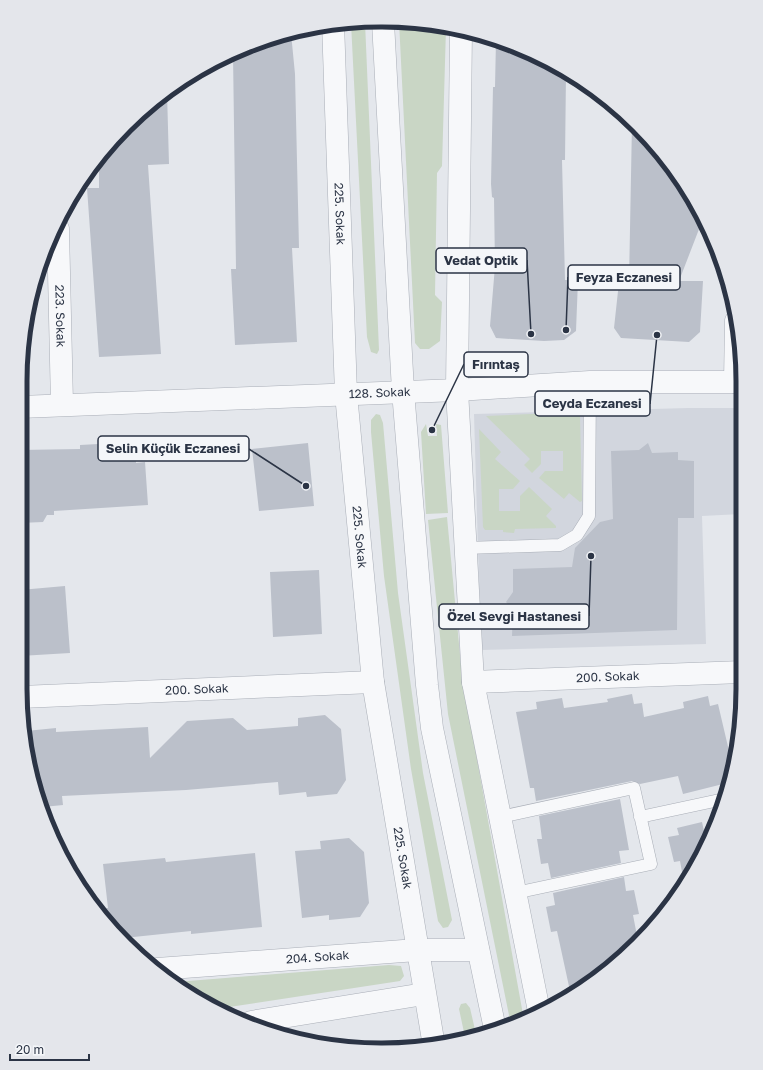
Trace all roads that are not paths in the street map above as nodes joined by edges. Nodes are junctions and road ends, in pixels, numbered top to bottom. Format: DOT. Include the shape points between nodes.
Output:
graph roads {
  1 [pos="383,27"];
  2 [pos="333,30"];
  3 [pos="461,36"];
  4 [pos="58,237"];
  5 [pos="590,382"];
  6 [pos="736,382"];
  7 [pos="457,390"];
  8 [pos="403,391"];
  9 [pos="346,394"];
  10 [pos="62,404"];
  11 [pos="27,406"];
  12 [pos="466,548"];
  13 [pos="736,672"];
  14 [pos="373,682"];
  15 [pos="473,682"];
  16 [pos="27,697"];
  17 [pos="718,799"];
  18 [pos="500,817"];
  19 [pos="640,817"];
  20 [pos="515,893"];
  21 [pos="417,950"];
  22 [pos="478,950"];
  23 [pos="164,968"];
  24 [pos="424,994"];
  25 [pos="537,1006"];
  26 [pos="259,1021"];
  27 [pos="494,1024"];
  28 [pos="433,1039"];
  1 -- 8 [label="street"];
  2 -- 9 [label="street, 225. Sokak"];
  3 -- 7 [label="street"];
  4 -- 10 [label="street, 223. Sokak"];
  5 -- 6 [label="street, 128. Sokak"];
  5 -- 7 [label="street, 128. Sokak"];
  5 -- 12 [label="lane" via="589,516 577,535 560,545"];
  7 -- 8 [label="street, 128. Sokak"];
  7 -- 12 [label="street"];
  8 -- 9 [label="street, 128. Sokak"];
  8 -- 22 [label="street" via="432,728"];
  9 -- 10 [label="street, 128. Sokak"];
  9 -- 14 [label="street, 225. Sokak"];
  10 -- 11 [label="street, 128. Sokak"];
  12 -- 15 [label="street"];
  13 -- 15 [label="street, 200. Sokak"];
  14 -- 16 [label="street, 200. Sokak"];
  14 -- 21 [label="street, 225. Sokak"];
  15 -- 18 [label="street"];
  17 -- 19 [label="lane"];
  18 -- 19 [label="lane" via="634,788"];
  18 -- 20 [label="street"];
  19 -- 20 [label="lane" via="651,864"];
  20 -- 25 [label="street"];
  21 -- 22 [label="street, 204. Sokak"];
  21 -- 23 [label="street, 204. Sokak"];
  21 -- 24 [label="street, 225. Sokak"];
  22 -- 27 [label="street"];
  24 -- 26 [label="street"];
  24 -- 28 [label="street, 225. Sokak"];
}
